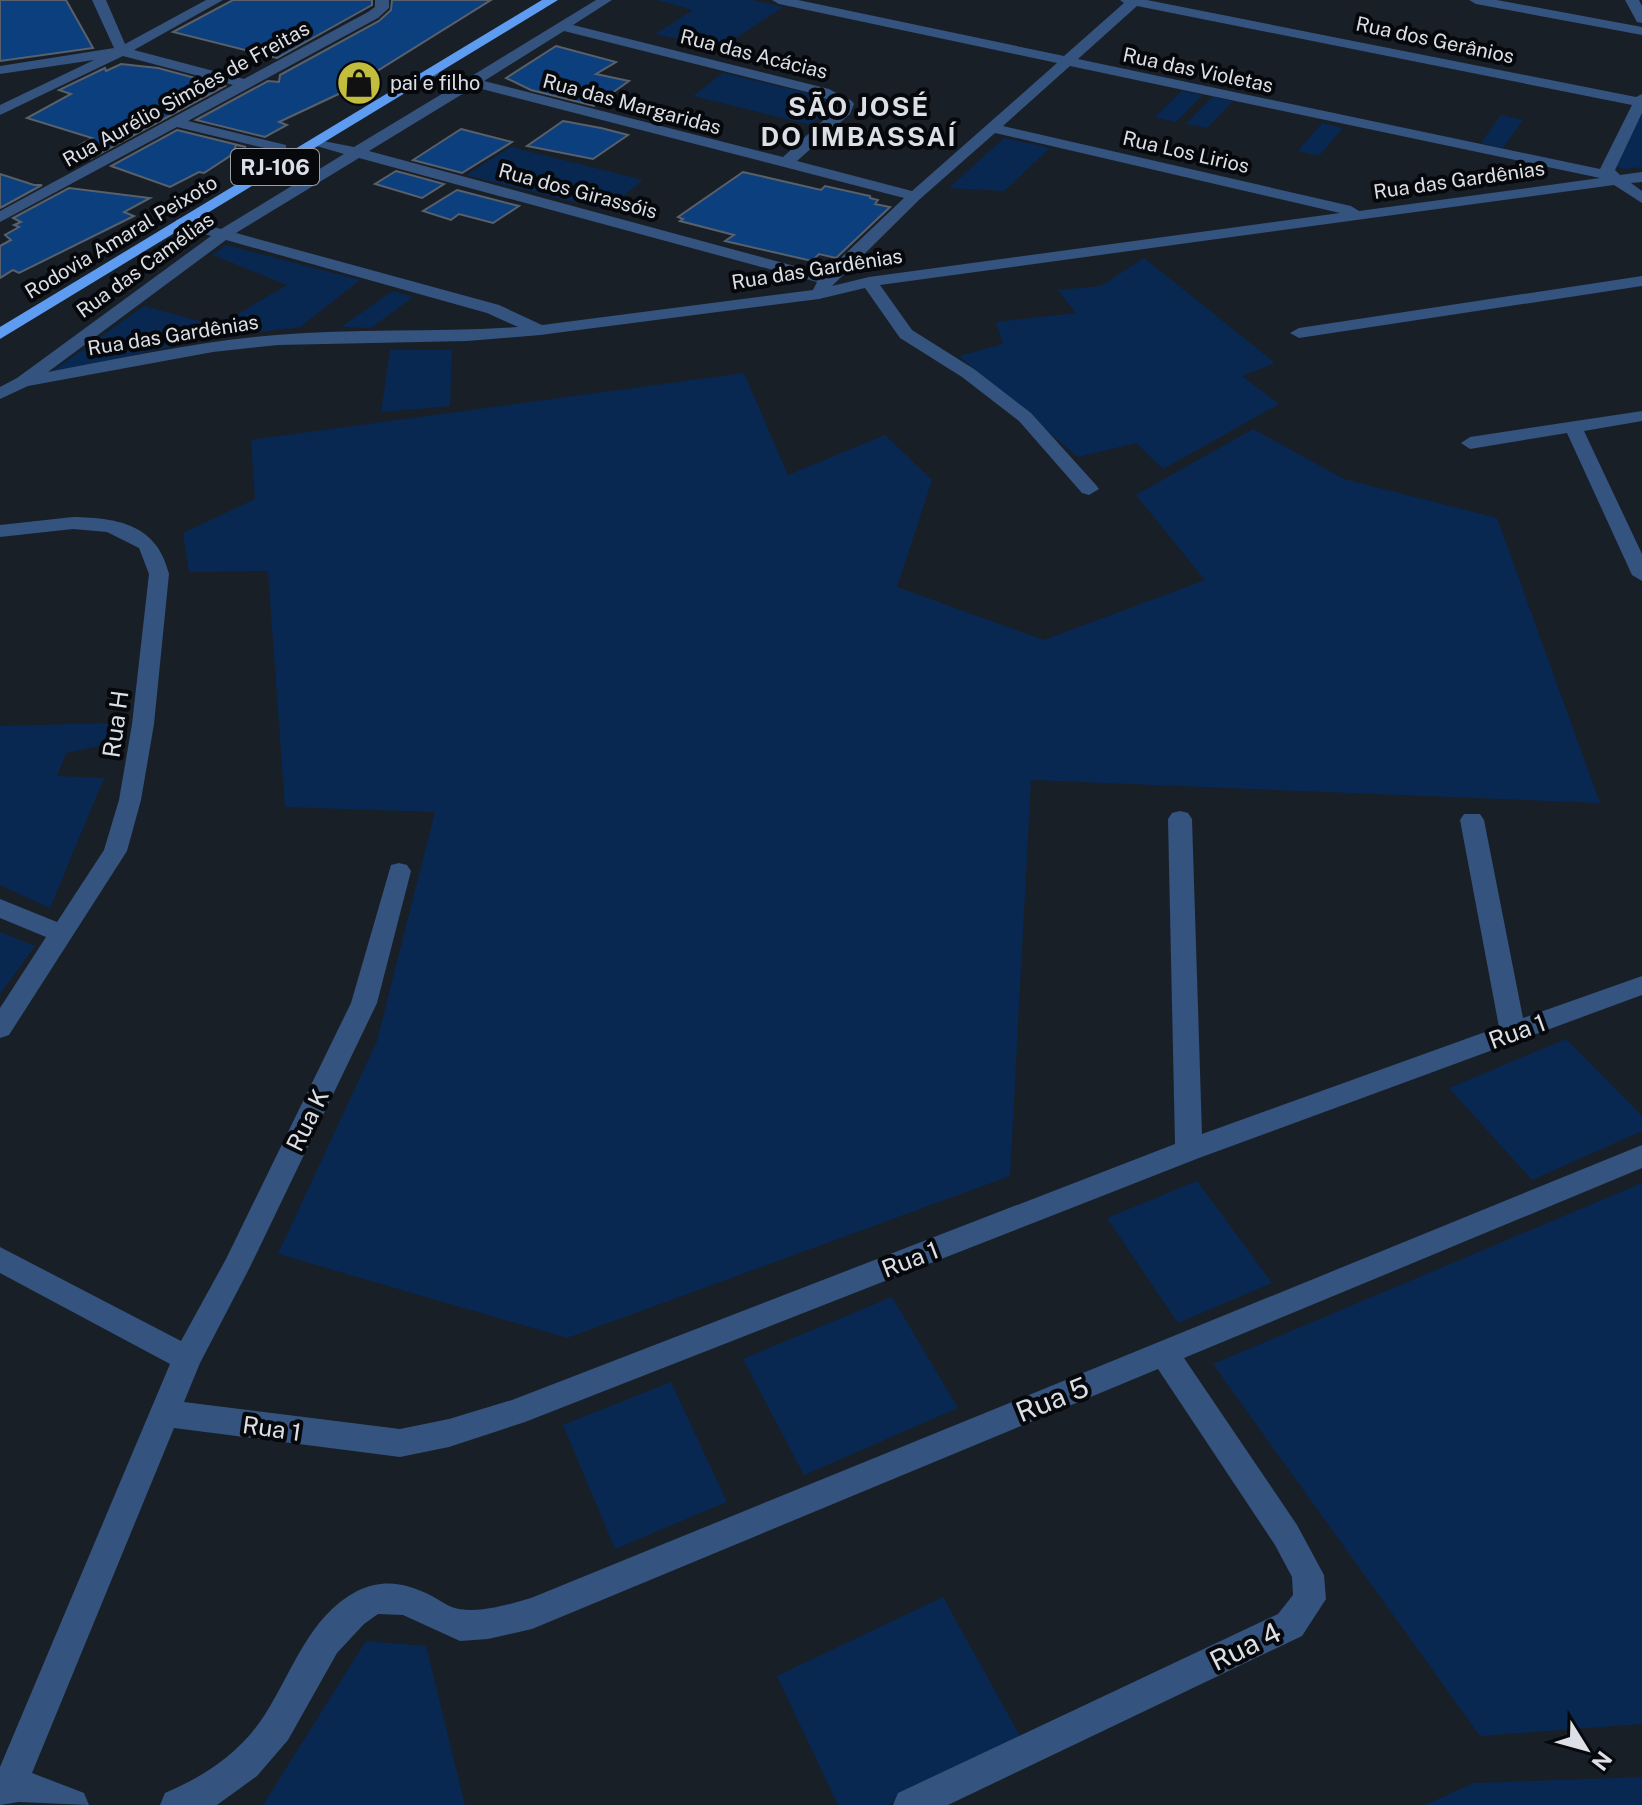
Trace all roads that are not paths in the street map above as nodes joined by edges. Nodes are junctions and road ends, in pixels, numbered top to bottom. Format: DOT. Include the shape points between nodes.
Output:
graph roads {
  1 [pos="99,0"];
  2 [pos="216,0"];
  3 [pos="382,0"];
  4 [pos="525,0"];
  5 [pos="551,0"];
  6 [pos="605,0"];
  7 [pos="779,0"];
  8 [pos="1476,0"];
  9 [pos="1632,0"];
  10 [pos="1132,1"];
  11 [pos="1642,19"];
  12 [pos="563,27"];
  13 [pos="1642,31"];
  14 [pos="122,51"];
  15 [pos="1068,63"];
  16 [pos="0,70"];
  17 [pos="434,72"];
  18 [pos="472,82"];
  19 [pos="245,84"];
  20 [pos="1641,100"];
  21 [pos="0,111"];
  22 [pos="179,123"];
  23 [pos="994,128"];
  24 [pos="318,142"];
  25 [pos="281,148"];
  26 [pos="359,152"];
  27 [pos="784,164"];
  28 [pos="1642,177"];
  29 [pos="1613,178"];
  30 [pos="915,196"];
  31 [pos="1642,198"];
  32 [pos="1369,216"];
  33 [pos="0,217"];
  34 [pos="182,223"];
  35 [pos="222,235"];
  36 [pos="1642,281"];
  37 [pos="869,282"];
  38 [pos="823,287"];
  39 [pos="0,315"];
  40 [pos="540,330"];
  41 [pos="1299,333"];
  42 [pos="0,334"];
  43 [pos="23,382"];
  44 [pos="0,394"];
  45 [pos="1642,416"];
  46 [pos="1573,427"];
  47 [pos="1470,443"];
  48 [pos="1089,489"];
  49 [pos="0,531"];
  50 [pos="1642,575"];
  51 [pos="1180,819"];
  52 [pos="1472,820"];
  53 [pos="399,871"];
  54 [pos="0,908"];
  55 [pos="63,934"];
  56 [pos="1642,985"];
  57 [pos="0,1028"];
  58 [pos="1513,1032"];
  59 [pos="1189,1150"];
  60 [pos="1642,1156"];
  61 [pos="0,1259"];
  62 [pos="1164,1353"];
  63 [pos="176,1386"];
  64 [pos="6,1794"];
  65 [pos="62,1803"];
  66 [pos="177,1805"];
  67 [pos="910,1805"];
  1 -- 14 [label="street"];
  2 -- 14 [label="street"];
  3 -- 19 [label="street, Rua Aurélio Simões de Freitas" via="382,8 373,15"];
  4 -- 25 [label="highway, Rodovia Amaral Peixoto / RJ-106"];
  5 -- 17 [label="highway, Rodovia Amaral Peixoto / RJ-106"];
  6 -- 12 [label="street, Rua das Camélias"];
  7 -- 15 [label="street, Rua das Violetas"];
  8 -- 13 [label="street"];
  9 -- 11 [label="street"];
  10 -- 15 [label="street"];
  10 -- 20 [label="street, Rua dos Gerânios"];
  12 -- 18 [label="street, Rua das Camélias"];
  12 -- 27 [label="street, Rua das Acácias" via="843,99 845,111"];
  14 -- 16 [label="street"];
  14 -- 19 [label="street"];
  14 -- 21 [label="street"];
  15 -- 23 [label="street"];
  15 -- 29 [label="street, Rua das Violetas"];
  17 -- 18 [label="street, Rua das Margaridas"];
  17 -- 24 [label="highway, Rodovia Amaral Peixoto / RJ-106"];
  18 -- 26 [label="street, Rua das Camélias"];
  18 -- 27 [label="street, Rua das Margaridas"];
  19 -- 22 [label="street, Rua Aurélio Simões de Freitas"];
  20 -- 29 [label="street" via="1609,164"];
  22 -- 25 [label="street"];
  22 -- 33 [label="street, Rua Aurélio Simões de Freitas"];
  23 -- 30 [label="street"];
  23 -- 32 [label="street, Rua Los Lirios"];
  24 -- 26 [label="street, Rua dos Girassóis"];
  24 -- 34 [label="highway, Rodovia Amaral Peixoto / RJ-106"];
  25 -- 39 [label="highway, Rodovia Amaral Peixoto / RJ-106"];
  26 -- 35 [label="street, Rua das Camélias"];
  26 -- 38 [label="street, Rua dos Girassóis"];
  27 -- 30 [label="street, Rua das Margaridas"];
  28 -- 29 [label="street, Rua das Gardênias"];
  29 -- 31 [label="street"];
  29 -- 32 [label="street, Rua das Gardênias"];
  30 -- 38 [label="street"];
  32 -- 37 [label="street, Rua das Gardênias"];
  34 -- 35 [label="street"];
  34 -- 42 [label="highway, Rodovia Amaral Peixoto / RJ-106"];
  35 -- 40 [label="street" via="493,309"];
  35 -- 43 [label="street, Rua das Camélias"];
  36 -- 41 [label="street"];
  37 -- 38 [label="street, Rua das Gardênias"];
  37 -- 48 [label="street" via="906,334 1025,417"];
  38 -- 40 [label="street, Rua das Gardênias"];
  40 -- 43 [label="street, Rua das Gardênias" via="252,343"];
  43 -- 44 [label="street, Rua das Camélias"];
  45 -- 46 [label="street"];
  46 -- 47 [label="street"];
  46 -- 50 [label="street"];
  49 -- 55 [label="street, Rua H" via="89,524 117,529 142,540 154,554 159,574 130,800 115,851"];
  51 -- 59 [label="street"];
  52 -- 58 [label="street"];
  53 -- 63 [label="street, Rua K" via="364,1003"];
  54 -- 55 [label="street"];
  55 -- 57 [label="street, Rua H"];
  56 -- 58 [label="street, Rua 1"];
  58 -- 59 [label="street, Rua 1"];
  59 -- 63 [label="street, Rua 1" via="514,1413 449,1433 400,1443"];
  60 -- 62 [label="street, Rua 5"];
  61 -- 63 [label="street"];
  62 -- 66 [label="street, Rua 5" via="532,1613 491,1624 457,1625 397,1599 371,1601 339,1625 298,1683 275,1730 233,1776"];
  62 -- 67 [label="street, Rua 4" via="1286,1535 1308,1575 1310,1599 1290,1625"];
  63 -- 64 [label="street, Rua K"];
  64 -- 65 [label="street, Rua K"];
}
